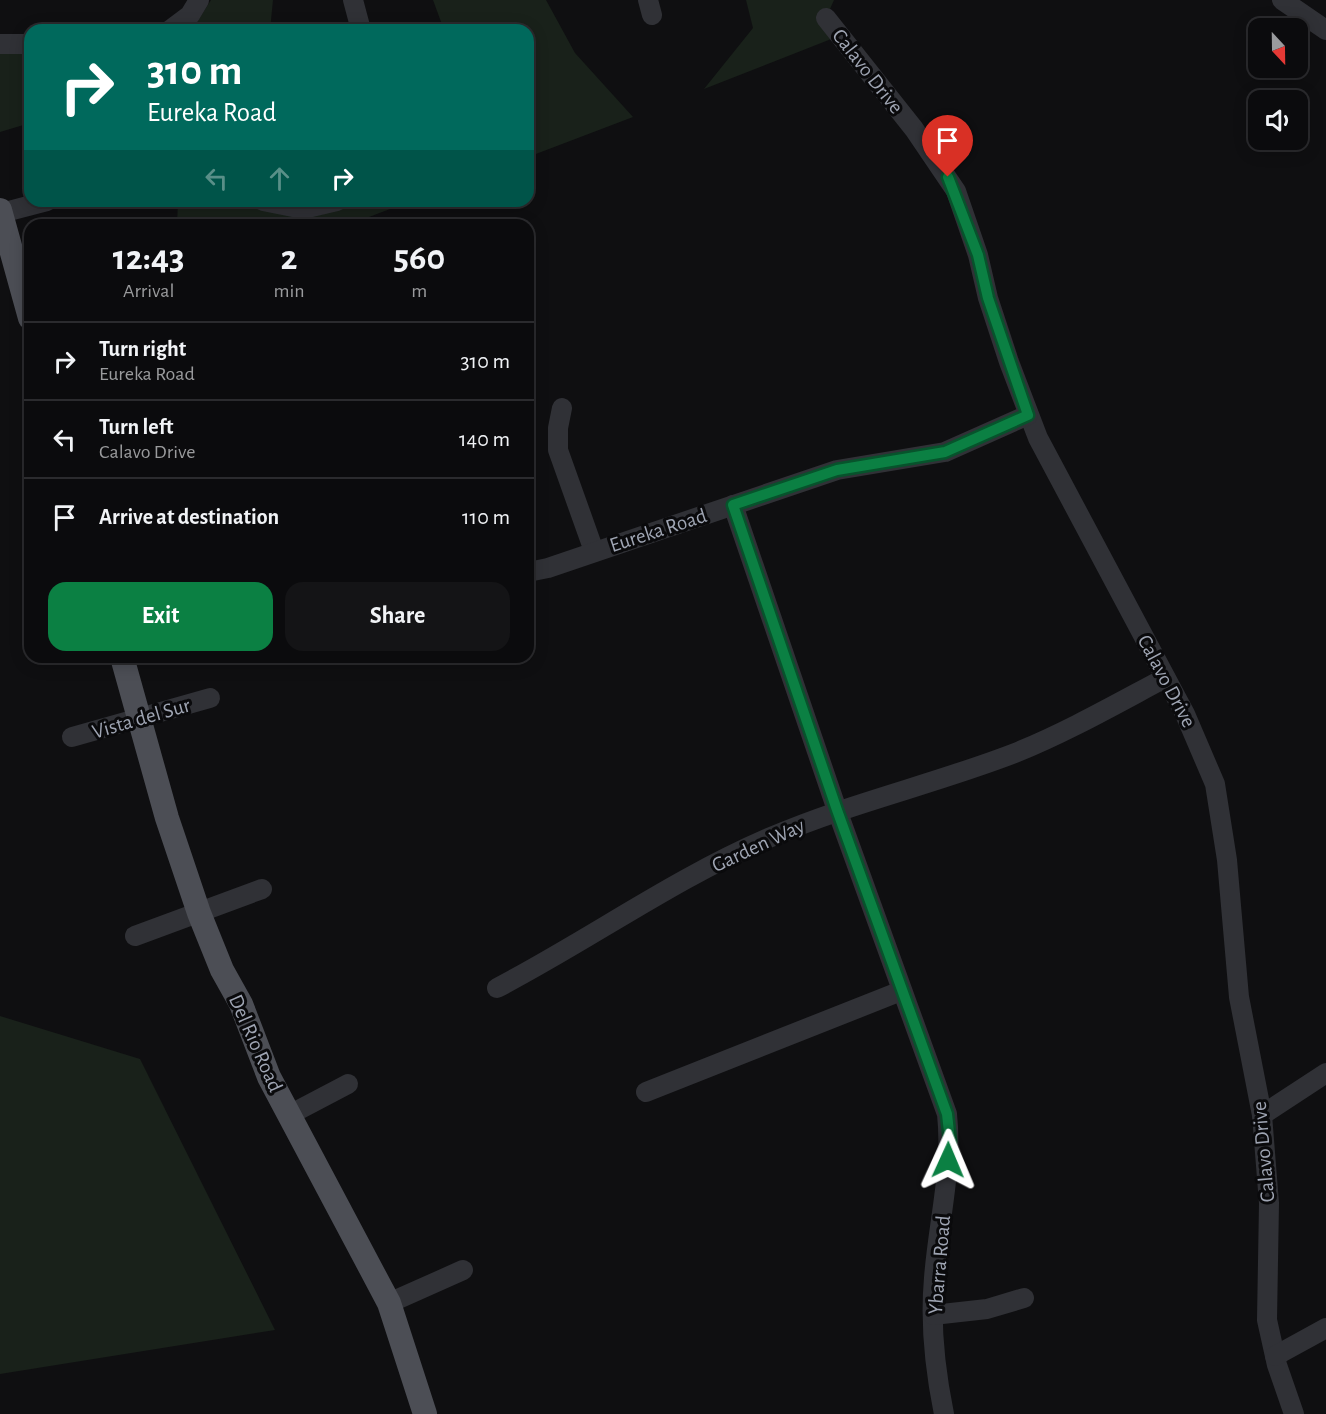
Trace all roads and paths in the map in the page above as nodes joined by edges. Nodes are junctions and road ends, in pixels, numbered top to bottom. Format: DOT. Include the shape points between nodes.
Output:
graph roads {
  1 [pos="199,0"];
  2 [pos="353,0"];
  3 [pos="1282,0"];
  4 [pos="826,18"];
  5 [pos="178,24"];
  6 [pos="359,24"];
  7 [pos="1326,30"];
  8 [pos="0,44"];
  9 [pos="24,44"];
  10 [pos="24,206"];
  11 [pos="293,207"];
  12 [pos="312,207"];
  13 [pos="0,212"];
  14 [pos="24,297"];
  15 [pos="562,408"];
  16 [pos="1028,415"];
  17 [pos="733,505"];
  18 [pos="594,551"];
  19 [pos="534,571"];
  20 [pos="124,663"];
  21 [pos="1166,678"];
  22 [pos="210,698"];
  23 [pos="139,719"];
  24 [pos="72,737"];
  25 [pos="837,810"];
  26 [pos="262,889"];
  27 [pos="199,913"];
  28 [pos="135,936"];
  29 [pos="497,988"];
  30 [pos="901,991"];
  31 [pos="1326,1073"];
  32 [pos="348,1084"];
  33 [pos="646,1092"];
  34 [pos="289,1115"];
  35 [pos="1262,1116"];
  36 [pos="463,1270"];
  37 [pos="1024,1298"];
  38 [pos="389,1304"];
  39 [pos="933,1315"];
  40 [pos="1326,1328"];
  41 [pos="1275,1356"];
  42 [pos="425,1414"];
  43 [pos="944,1414"];
  44 [pos="1294,1414"];
  1 -- 5 [label="street" via="190,15"];
  2 -- 6 [label="street"];
  3 -- 7 [label="street"];
  4 -- 16 [label="street, Calavo Drive" via="914,129 956,191"];
  8 -- 9 [label="street"];
  10 -- 13 [label="street"];
  11 -- 12 [label="street"];
  13 -- 14 [label="main road"];
  15 -- 18 [label="street" via="558,450"];
  16 -- 17 [label="street, Eureka Road" via="945,452 837,470"];
  16 -- 21 [label="street, Calavo Drive"];
  17 -- 18 [label="street, Eureka Road"];
  17 -- 25 [label="street, Ybarra Road"];
  18 -- 19 [label="street, Eureka Road"];
  20 -- 23 [label="main road, Del Rio Road"];
  21 -- 25 [label="street, Garden Way" via="1047,740"];
  21 -- 35 [label="street, Calavo Drive" via="1205,756 1217,793 1239,998"];
  22 -- 23 [label="street, Vista del Sur"];
  23 -- 24 [label="street, Vista del Sur"];
  23 -- 27 [label="main road, Del Rio Road"];
  25 -- 29 [label="street, Garden Way" via="713,865"];
  25 -- 30 [label="street, Ybarra Road"];
  26 -- 27 [label="street"];
  27 -- 28 [label="street"];
  27 -- 34 [label="main road, Del Rio Road"];
  30 -- 33 [label="street"];
  30 -- 39 [label="street, Ybarra Road" via="947,1114 950,1141"];
  31 -- 35 [label="street"];
  32 -- 34 [label="street"];
  34 -- 38 [label="main road, Del Rio Road"];
  35 -- 41 [label="street, Calavo Drive" via="1269,1203 1267,1320"];
  36 -- 38 [label="street"];
  37 -- 39 [label="street" via="987,1309"];
  38 -- 42 [label="main road, Del Rio Road"];
  39 -- 43 [label="street, Ybarra Road" via="937,1379"];
  40 -- 41 [label="street"];
  41 -- 44 [label="street, Calavo Drive"];
}
